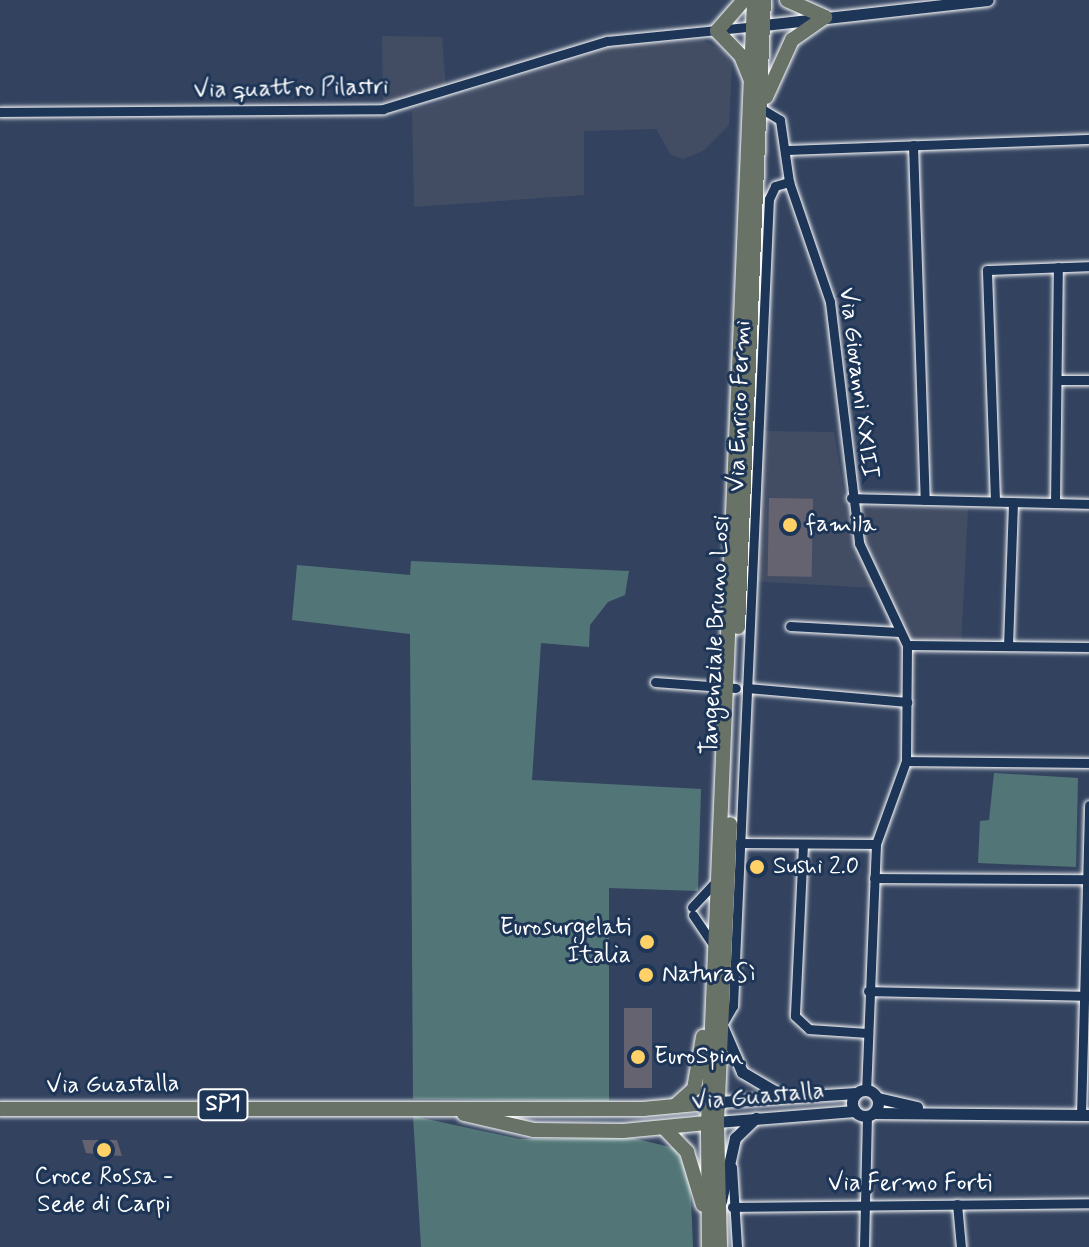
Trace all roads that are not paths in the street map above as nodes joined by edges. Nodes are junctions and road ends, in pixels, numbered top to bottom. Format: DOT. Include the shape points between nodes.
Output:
graph roads {
  1 [pos="744,0"];
  2 [pos="754,0"];
  3 [pos="764,0"];
  4 [pos="787,0"];
  5 [pos="988,0"];
  6 [pos="939,3"];
  7 [pos="825,17"];
  8 [pos="759,26"];
  9 [pos="717,31"];
  10 [pos="752,86"];
  11 [pos="762,109"];
  12 [pos="0,112"];
  13 [pos="1089,139"];
  14 [pos="913,145"];
  15 [pos="785,150"];
  16 [pos="789,182"];
  17 [pos="1089,266"];
  18 [pos="1058,267"];
  19 [pos="1057,380"];
  20 [pos="1089,380"];
  21 [pos="851,498"];
  22 [pos="925,500"];
  23 [pos="995,501"];
  24 [pos="1013,502"];
  25 [pos="1055,503"];
  26 [pos="1089,504"];
  27 [pos="790,626"];
  28 [pos="899,632"];
  29 [pos="907,645"];
  30 [pos="1008,646"];
  31 [pos="1089,647"];
  32 [pos="655,682"];
  33 [pos="737,688"];
  34 [pos="907,702"];
  35 [pos="906,761"];
  36 [pos="1089,763"];
  37 [pos="1089,805"];
  38 [pos="739,843"];
  39 [pos="803,844"];
  40 [pos="876,844"];
  41 [pos="874,878"];
  42 [pos="718,879"];
  43 [pos="1088,879"];
  44 [pos="714,947"];
  45 [pos="713,983"];
  46 [pos="868,991"];
  47 [pos="1086,996"];
  48 [pos="722,1025"];
  49 [pos="867,1033"];
  50 [pos="861,1091"];
  51 [pos="782,1095"];
  52 [pos="878,1098"];
  53 [pos="714,1102"];
  54 [pos="420,1107"];
  55 [pos="533,1107"];
  56 [pos="615,1108"];
  57 [pos="672,1108"];
  58 [pos="0,1109"];
  59 [pos="855,1111"];
  60 [pos="941,1112"];
  61 [pos="870,1114"];
  62 [pos="1085,1115"];
  63 [pos="765,1116"];
  64 [pos="712,1122"];
  65 [pos="665,1129"];
  66 [pos="534,1130"];
  67 [pos="615,1131"];
  68 [pos="863,1203"];
  69 [pos="1089,1203"];
  70 [pos="957,1204"];
  71 [pos="725,1206"];
  72 [pos="708,1221"];
  73 [pos="709,1247"];
  74 [pos="720,1247"];
  75 [pos="737,1247"];
  76 [pos="864,1247"];
  77 [pos="961,1247"];
  1 -- 9 [label="main road"];
  2 -- 8 [label="main road"];
  3 -- 8 [label="main road"];
  4 -- 7 [label="main road"];
  5 -- 6 [label="street"];
  6 -- 7 [label="street"];
  7 -- 8 [label="street"];
  7 -- 11 [label="main road" via="792,40"];
  8 -- 9 [label="street, Via quattro Pilastri"];
  8 -- 10 [label="main road, Tangenziale Bruno Losi"];
  8 -- 11 [label="main road, Tangenziale Bruno Losi"];
  9 -- 10 [label="main road" via="741,56"];
  9 -- 12 [label="street, Via quattro Pilastri" via="607,41 383,109"];
  10 -- 33 [label="main road, Tangenziale Bruno Losi"];
  11 -- 15 [label="street, Via Giovanni XXIII" via="780,120"];
  11 -- 33 [label="main road, Tangenziale Bruno Losi"];
  13 -- 14 [label="street"];
  14 -- 15 [label="street"];
  14 -- 22 [label="street"];
  15 -- 16 [label="street, Via Giovanni XXIII"];
  16 -- 21 [label="street, Via Giovanni XXIII" via="830,302"];
  16 -- 33 [label="street, Via Enrico Fermi" via="775,186 769,199"];
  17 -- 18 [label="street"];
  18 -- 19 [label="street"];
  18 -- 23 [label="street" via="987,270"];
  19 -- 20 [label="street"];
  19 -- 25 [label="street"];
  21 -- 22 [label="street"];
  21 -- 28 [label="street, Via Giovanni XXIII" via="874,583"];
  22 -- 23 [label="street"];
  23 -- 24 [label="street"];
  24 -- 25 [label="street"];
  24 -- 30 [label="street"];
  25 -- 26 [label="street"];
  27 -- 28 [label="street"];
  28 -- 29 [label="street, Via Giovanni XXIII"];
  29 -- 30 [label="street"];
  29 -- 34 [label="street"];
  30 -- 31 [label="street"];
  32 -- 33 [label="street"];
  33 -- 34 [label="street"];
  33 -- 38 [label="street, Via Enrico Fermi"];
  33 -- 42 [label="main road, Tangenziale Bruno Losi"];
  33 -- 48 [label="main road, Tangenziale Bruno Losi"];
  34 -- 35 [label="street"];
  35 -- 36 [label="street"];
  35 -- 40 [label="street"];
  37 -- 43 [label="street"];
  38 -- 39 [label="street"];
  38 -- 48 [label="street, Via Enrico Fermi" via="733,1006"];
  39 -- 40 [label="street"];
  39 -- 49 [label="street" via="795,1016 809,1029"];
  40 -- 41 [label="street"];
  41 -- 43 [label="street"];
  41 -- 46 [label="street"];
  42 -- 44 [label="main road, Tangenziale Bruno Losi"];
  42 -- 44 [label="street" via="695,908"];
  43 -- 47 [label="street"];
  44 -- 45 [label="main road, Tangenziale Bruno Losi"];
  45 -- 53 [label="main road, Tangenziale Bruno Losi"];
  45 -- 57 [label="main road, Via Guastalla" via="696,1085"];
  46 -- 47 [label="street"];
  46 -- 49 [label="street"];
  47 -- 62 [label="street"];
  48 -- 51 [label="street" via="742,1072"];
  48 -- 53 [label="main road, Tangenziale Bruno Losi"];
  49 -- 50 [label="street"];
  50 -- 51 [label="street, Via Guastalla / SP1"];
  50 -- 52 [label="street"];
  50 -- 59 [label="street"];
  51 -- 53 [label="street, Via Guastalla / SP1"];
  52 -- 60 [label="street"];
  52 -- 61 [label="street"];
  53 -- 57 [label="main road, Via Guastalla / SP1"];
  53 -- 64 [label="main road, Tangenziale Bruno Losi"];
  54 -- 55 [label="main road, Via Guastalla / SP1"];
  54 -- 58 [label="main road, Via Guastalla / SP1"];
  54 -- 66 [label="main road, Via Guastalla / SP1"];
  55 -- 56 [label="main road, Via Guastalla / SP1"];
  55 -- 66 [label="main road"];
  56 -- 57 [label="main road, Via Guastalla / SP1"];
  56 -- 67 [label="main road"];
  59 -- 61 [label="street"];
  59 -- 63 [label="street, Via Guastalla / SP1"];
  60 -- 61 [label="street"];
  60 -- 62 [label="street"];
  61 -- 68 [label="street"];
  63 -- 64 [label="street, Via Guastalla / SP1"];
  63 -- 71 [label="street" via="746,1123 732,1146"];
  64 -- 65 [label="main road, Via Guastalla / SP1"];
  64 -- 71 [label="main road, Tangenziale Bruno Losi"];
  64 -- 72 [label="main road, Tangenziale Bruno Losi"];
  65 -- 67 [label="main road, Via Guastalla / SP1"];
  65 -- 72 [label="main road, Via Guastalla" via="687,1152"];
  66 -- 67 [label="main road, Via Guastalla / SP1"];
  68 -- 70 [label="street, Via Fermo Forti"];
  68 -- 71 [label="street, Via Fermo Forti"];
  68 -- 76 [label="street"];
  69 -- 70 [label="street, Via Fermo Forti"];
  70 -- 77 [label="street"];
  71 -- 74 [label="main road, Tangenziale Bruno Losi"];
  71 -- 75 [label="street"];
  72 -- 73 [label="main road, Tangenziale Bruno Losi"];
}
